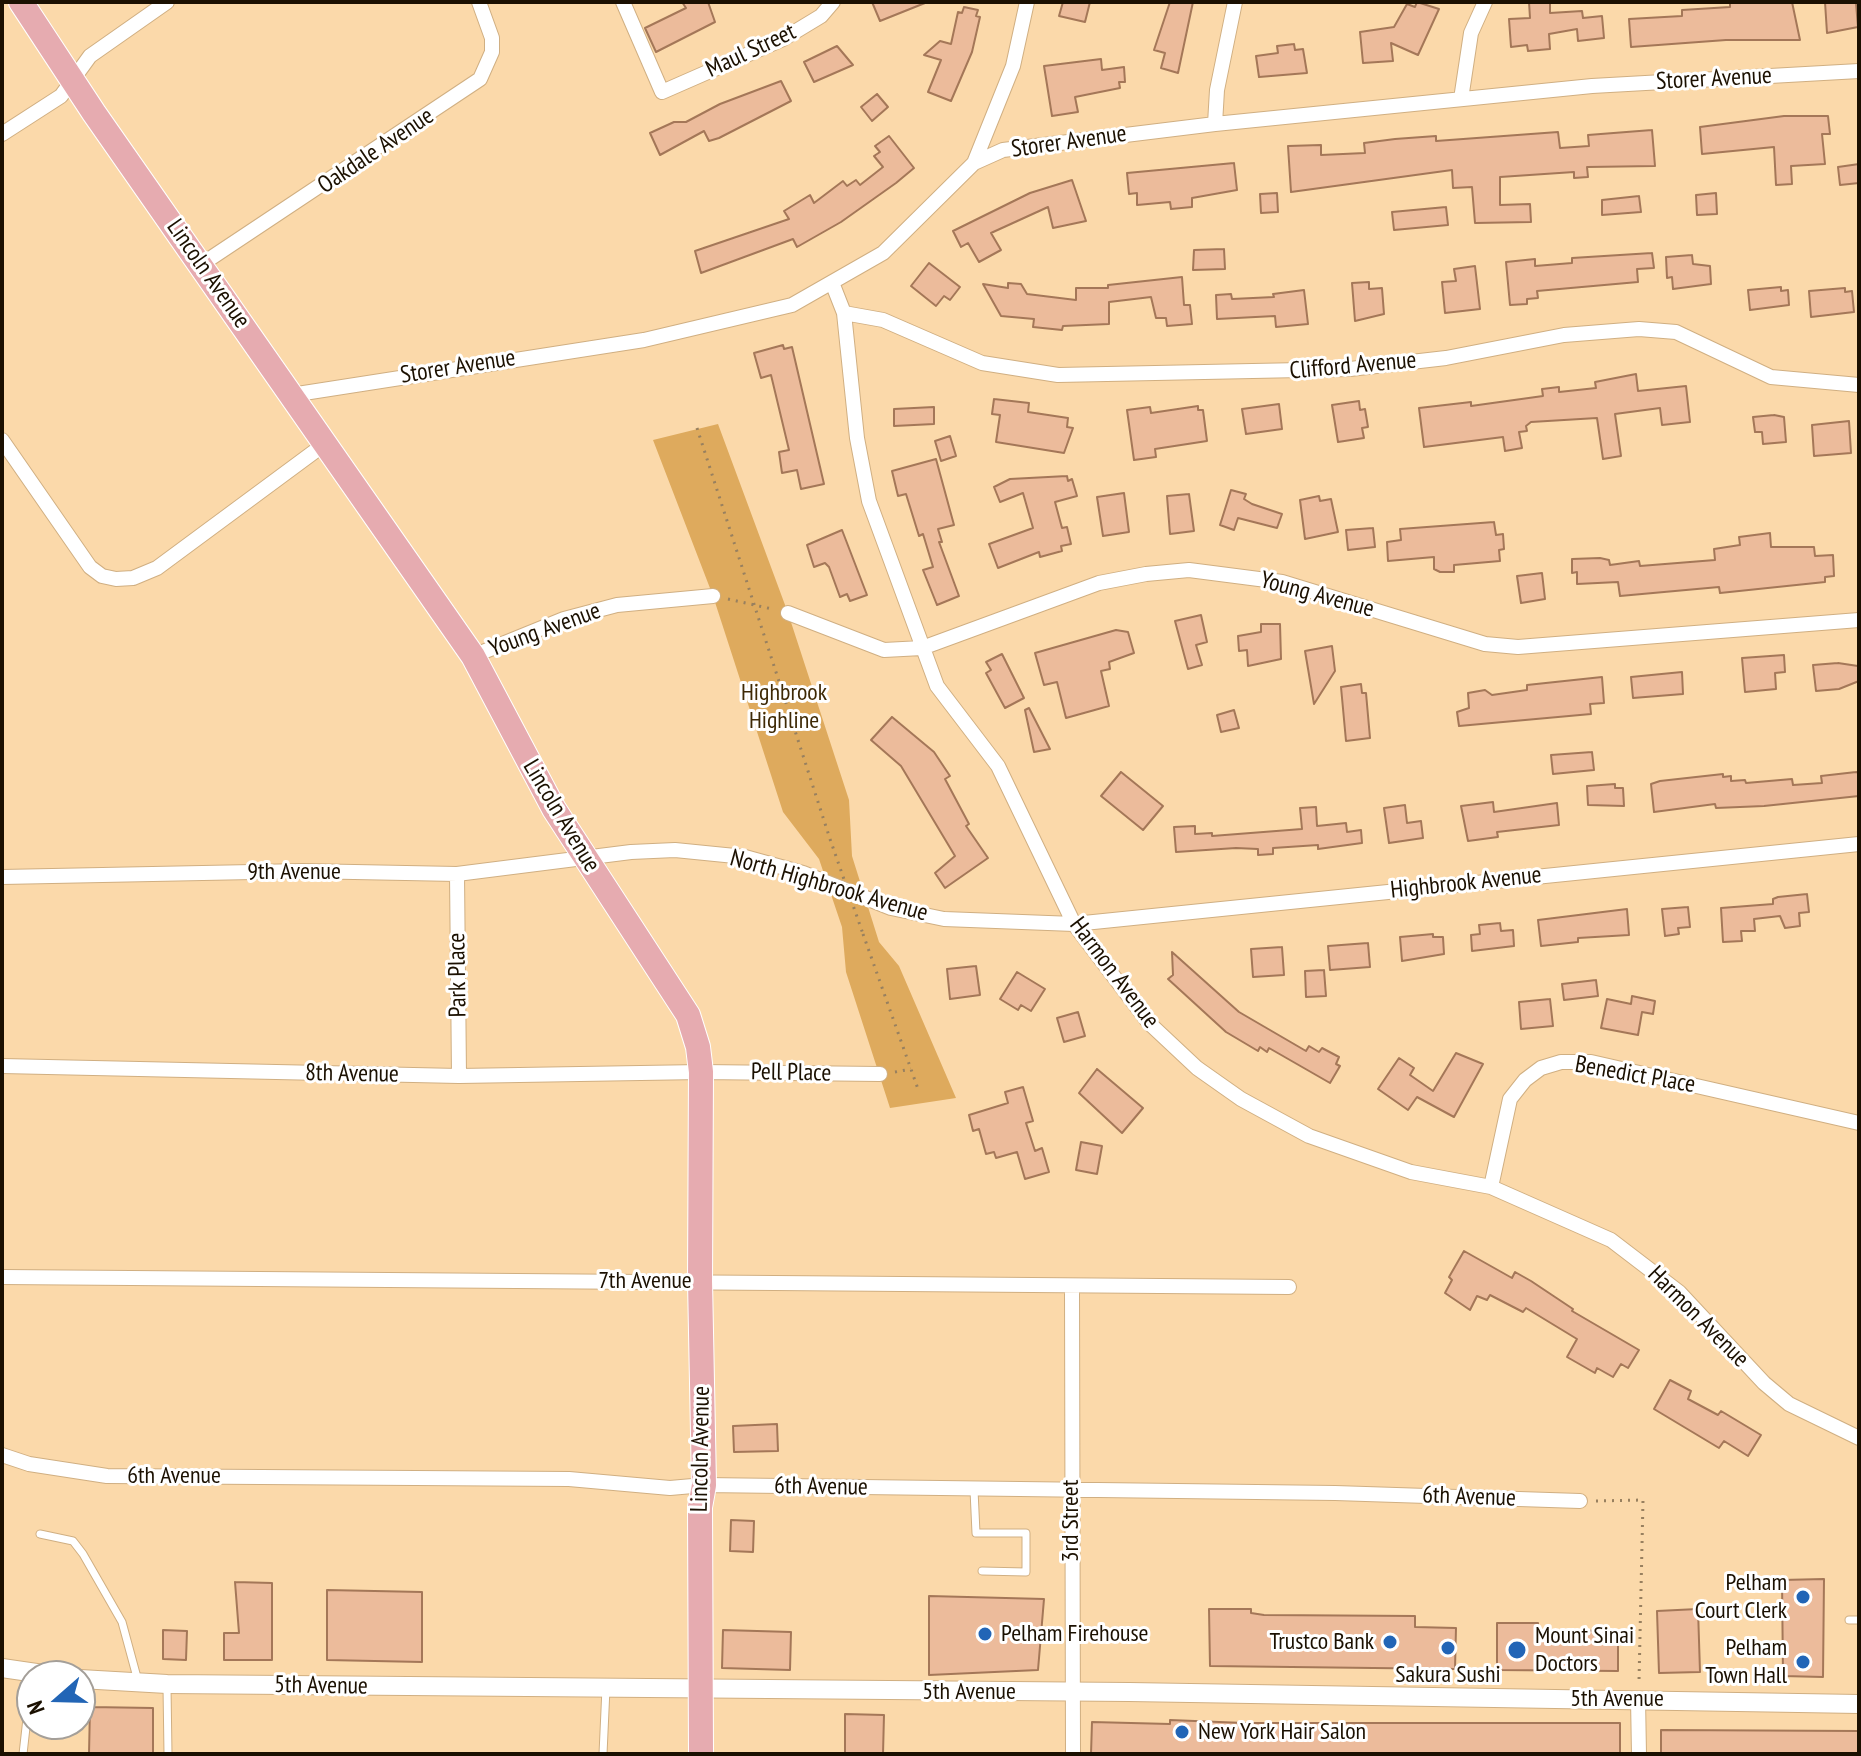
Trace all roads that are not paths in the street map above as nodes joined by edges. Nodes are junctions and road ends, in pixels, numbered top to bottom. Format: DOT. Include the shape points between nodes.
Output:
graph roads {
  1 [pos="21,2"];
  2 [pos="167,2"];
  3 [pos="479,2"];
  4 [pos="623,2"];
  5 [pos="833,2"];
  6 [pos="1027,2"];
  7 [pos="1235,2"];
  8 [pos="1485,2"];
  9 [pos="1859,71"];
  10 [pos="73,80"];
  11 [pos="1461,99"];
  12 [pos="1215,124"];
  13 [pos="2,134"];
  14 [pos="974,163"];
  15 [pos="202,264"];
  16 [pos="833,285"];
  17 [pos="844,313"];
  18 [pos="1859,385"];
  19 [pos="291,395"];
  20 [pos="2,440"];
  21 [pos="326,443"];
  22 [pos="713,596"];
  23 [pos="788,613"];
  24 [pos="1859,620"];
  25 [pos="922,648"];
  26 [pos="473,656"];
  27 [pos="1859,844"];
  28 [pos="586,860"];
  29 [pos="457,874"];
  30 [pos="2,877"];
  31 [pos="1074,924"];
  32 [pos="2,1066"];
  33 [pos="701,1072"];
  34 [pos="880,1074"];
  35 [pos="459,1076"];
  36 [pos="1859,1123"];
  37 [pos="1491,1187"];
  38 [pos="2,1277"];
  39 [pos="700,1281"];
  40 [pos="1289,1287"];
  41 [pos="1072,1288"];
  42 [pos="1859,1438"];
  43 [pos="2,1455"];
  44 [pos="704,1485"];
  45 [pos="974,1490"];
  46 [pos="1070,1491"];
  47 [pos="1580,1501"];
  48 [pos="40,1534"];
  49 [pos="982,1571"];
  50 [pos="1849,1620"];
  51 [pos="1859,1620"];
  52 [pos="96,1680"];
  53 [pos="139,1683"];
  54 [pos="167,1684"];
  55 [pos="606,1688"];
  56 [pos="700,1691"];
  57 [pos="1073,1693"];
  58 [pos="1638,1699"];
  59 [pos="1859,1704"];
  60 [pos="168,1754"];
  61 [pos="603,1754"];
  62 [pos="701,1754"];
  63 [pos="1073,1754"];
  64 [pos="1639,1754"];
  1 -- 10 [label="main road, Lincoln Avenue"];
  2 -- 10 [label="street" via="90,56"];
  3 -- 15 [label="street, Oakdale Avenue" via="492,38 480,79"];
  4 -- 5 [label="street, Maul Street" via="662,92 783,39 821,16"];
  6 -- 14 [label="street" via="1013,66"];
  7 -- 12 [label="street"];
  8 -- 11 [label="street" via="1471,33"];
  9 -- 11 [label="street, Storer Avenue"];
  10 -- 13 [label="street" via="61,96"];
  10 -- 15 [label="main road, Lincoln Avenue"];
  11 -- 12 [label="street, Storer Avenue"];
  12 -- 14 [label="street, Storer Avenue" via="1031,145"];
  14 -- 16 [label="street, Storer Avenue" via="883,253"];
  15 -- 19 [label="main road, Lincoln Avenue"];
  16 -- 17 [label="street, Harmon Avenue"];
  16 -- 19 [label="street, Storer Avenue" via="792,305 675,334"];
  17 -- 18 [label="street, Clifford Avenue" via="883,320 982,363 1058,375 1350,369 1446,358 1564,335 1639,329 1676,332 1771,377"];
  17 -- 25 [label="street, Harmon Avenue" via="869,501"];
  19 -- 21 [label="main road, Lincoln Avenue"];
  20 -- 21 [label="street" via="90,567 116,579 157,568"];
  21 -- 26 [label="main road, Lincoln Avenue"];
  22 -- 26 [label="street, Young Avenue" via="617,605 564,619"];
  23 -- 25 [label="street, Young Avenue" via="884,650"];
  24 -- 25 [label="street, Young Avenue" via="1518,647 1485,644 1282,582 1189,570 1099,583"];
  25 -- 31 [label="street, Harmon Avenue" via="937,686 998,766"];
  26 -- 28 [label="main road, Lincoln Avenue" via="526,760"];
  27 -- 31 [label="street, Highbrook Avenue"];
  28 -- 29 [label="street, 9th Avenue"];
  28 -- 31 [label="street, North Highbrook Avenue" via="675,850 745,857 803,873 891,908 981,923"];
  28 -- 33 [label="main road, Lincoln Avenue" via="688,1015"];
  29 -- 30 [label="street, 9th Avenue" via="303,871"];
  29 -- 35 [label="street, Park Place"];
  31 -- 37 [label="street, Harmon Avenue" via="1149,1023 1197,1068 1241,1099 1349,1152 1411,1172"];
  32 -- 35 [label="street, 8th Avenue"];
  33 -- 34 [label="street, Pell Place"];
  33 -- 35 [label="street, 8th Avenue"];
  33 -- 39 [label="main road, Lincoln Avenue"];
  36 -- 37 [label="street, Benedict Place" via="1591,1062 1561,1062 1541,1068 1510,1099"];
  37 -- 42 [label="street, Harmon Avenue" via="1611,1240 1679,1292 1789,1404"];
  38 -- 39 [label="street, 7th Avenue"];
  39 -- 41 [label="street, 7th Avenue"];
  39 -- 44 [label="main road, Lincoln Avenue"];
  40 -- 41 [label="street, 7th Avenue"];
  41 -- 46 [label="street, 3rd Street"];
  43 -- 44 [label="street, 6th Avenue" via="107,1476"];
  44 -- 45 [label="street, 6th Avenue"];
  44 -- 56 [label="main road, Lincoln Avenue"];
  45 -- 46 [label="street, 6th Avenue"];
  45 -- 49 [label="lane" via="976,1533 1026,1533 1026,1572"];
  46 -- 47 [label="street, 6th Avenue"];
  46 -- 57 [label="street, 3rd Street"];
  48 -- 53 [label="lane" via="73,1541 83,1554 122,1622"];
  50 -- 51 [label="lane"];
  52 -- 53 [label="street, 5th Avenue"];
  53 -- 54 [label="street, 5th Avenue"];
  54 -- 55 [label="street, 5th Avenue"];
  54 -- 60 [label="lane"];
  55 -- 56 [label="street, 5th Avenue"];
  55 -- 61 [label="lane"];
  56 -- 57 [label="street, 5th Avenue"];
  56 -- 62 [label="main road, Lincoln Avenue"];
  57 -- 58 [label="street, 5th Avenue"];
  57 -- 63 [label="street, 3rd Street"];
  58 -- 59 [label="street, 5th Avenue"];
  58 -- 64 [label="street"];
}
